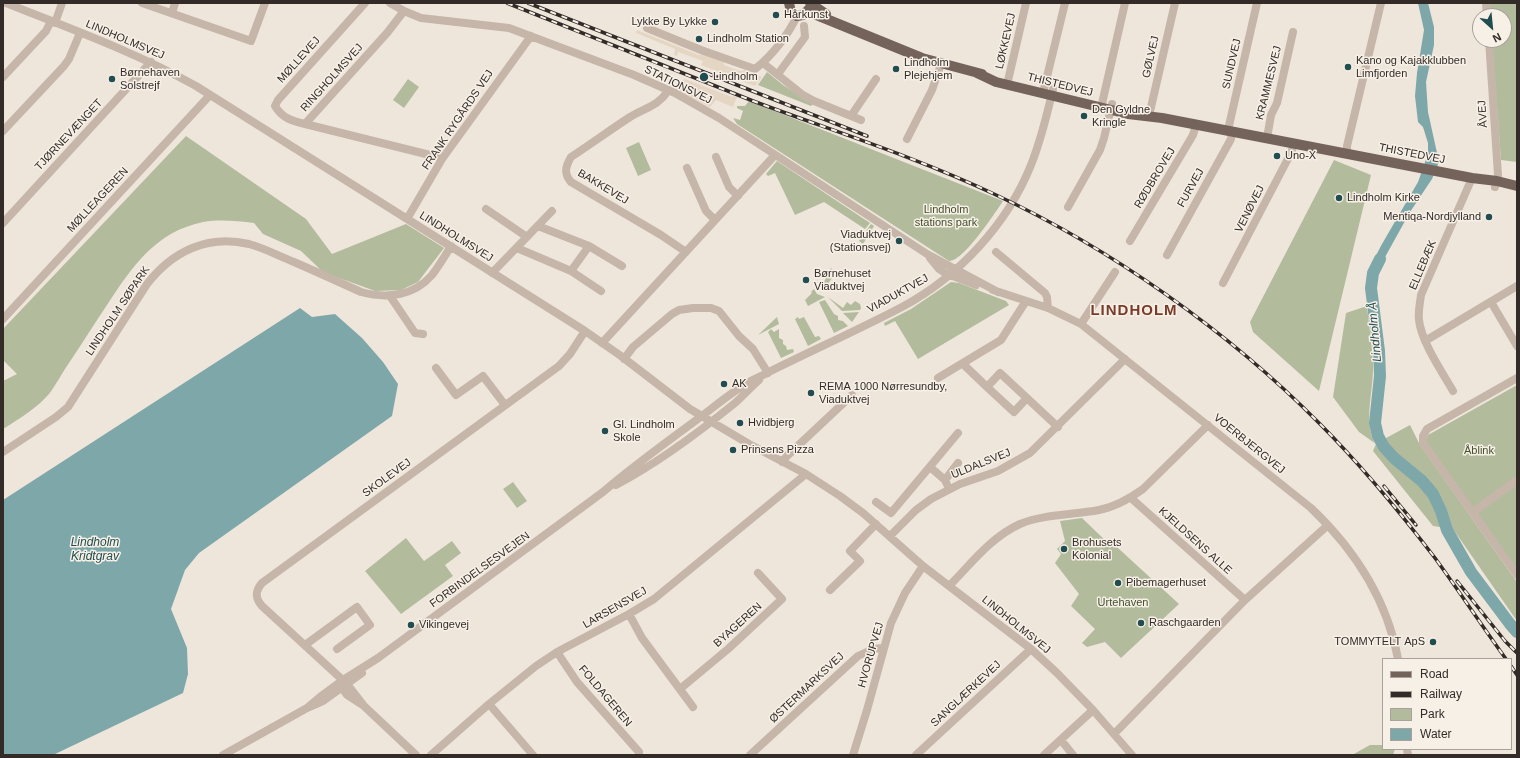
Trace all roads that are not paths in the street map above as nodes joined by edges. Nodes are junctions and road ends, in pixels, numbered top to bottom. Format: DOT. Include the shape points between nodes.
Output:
graph roads {
  1 [pos="6,3"];
  2 [pos="62,3"];
  3 [pos="142,3"];
  4 [pos="175,3"];
  5 [pos="266,3"];
  6 [pos="365,3"];
  7 [pos="390,3"];
  8 [pos="810,3"];
  9 [pos="1026,3"];
  10 [pos="1065,3"];
  11 [pos="1125,3"];
  12 [pos="1175,3"];
  13 [pos="1257,3"];
  14 [pos="1382,3"];
  15 [pos="787,4"];
  16 [pos="404,11"];
  17 [pos="172,13"];
  18 [pos="801,14"];
  19 [pos="53,22"];
  20 [pos="804,26"];
  21 [pos="846,27"];
  22 [pos="647,28"];
  23 [pos="1293,32"];
  24 [pos="80,33"];
  25 [pos="530,36"];
  26 [pos="1490,48"];
  27 [pos="151,62"];
  28 [pos="763,62"];
  29 [pos="941,64"];
  30 [pos="778,74"];
  31 [pos="3,78"];
  32 [pos="876,79"];
  33 [pos="1008,82"];
  34 [pos="668,91"];
  35 [pos="1048,91"];
  36 [pos="210,95"];
  37 [pos="1106,106"];
  38 [pos="1149,115"];
  39 [pos="851,116"];
  40 [pos="860,120"];
  41 [pos="305,124"];
  42 [pos="1196,125"];
  43 [pos="3,131"];
  44 [pos="1230,131"];
  45 [pos="1267,138"];
  46 [pos="907,139"];
  47 [pos="1293,143"];
  48 [pos="1347,154"];
  49 [pos="775,155"];
  50 [pos="716,157"];
  51 [pos="442,160"];
  52 [pos="688,168"];
  53 [pos="1472,178"];
  54 [pos="1496,184"];
  55 [pos="1517,186"];
  56 [pos="1517,194"];
  57 [pos="738,196"];
  58 [pos="1068,207"];
  59 [pos="486,208"];
  60 [pos="552,211"];
  61 [pos="407,219"];
  62 [pos="715,220"];
  63 [pos="3,223"];
  64 [pos="538,226"];
  65 [pos="527,237"];
  66 [pos="1130,241"];
  67 [pos="451,246"];
  68 [pos="589,246"];
  69 [pos="517,248"];
  70 [pos="686,252"];
  71 [pos="996,252"];
  72 [pos="1167,255"];
  73 [pos="622,266"];
  74 [pos="571,271"];
  75 [pos="953,272"];
  76 [pos="1115,272"];
  77 [pos="492,273"];
  78 [pos="1223,283"];
  79 [pos="1517,286"];
  80 [pos="601,291"];
  81 [pos="390,296"];
  82 [pos="1026,301"];
  83 [pos="1491,302"];
  84 [pos="1048,308"];
  85 [pos="3,320"];
  86 [pos="1081,324"];
  87 [pos="585,331"];
  88 [pos="424,334"];
  89 [pos="1425,341"];
  90 [pos="602,343"];
  91 [pos="1517,346"];
  92 [pos="624,359"];
  93 [pos="1126,359"];
  94 [pos="963,364"];
  95 [pos="436,368"];
  96 [pos="768,373"];
  97 [pos="938,378"];
  98 [pos="1517,378"];
  99 [pos="987,387"];
  100 [pos="1453,392"];
  101 [pos="852,395"];
  102 [pos="1027,398"];
  103 [pos="505,405"];
  104 [pos="702,416"];
  105 [pos="711,421"];
  106 [pos="1208,424"];
  107 [pos="1058,427"];
  108 [pos="958,433"];
  109 [pos="3,452"];
  110 [pos="782,462"];
  111 [pos="958,463"];
  112 [pos="930,467"];
  113 [pos="806,474"];
  114 [pos="945,480"];
  115 [pos="1517,480"];
  116 [pos="949,489"];
  117 [pos="603,492"];
  118 [pos="1131,498"];
  119 [pos="876,502"];
  120 [pos="1473,512"];
  121 [pos="876,524"];
  122 [pos="1328,524"];
  123 [pos="890,536"];
  124 [pos="923,566"];
  125 [pos="1516,572"];
  126 [pos="758,573"];
  127 [pos="949,586"];
  128 [pos="830,590"];
  129 [pos="1245,600"];
  130 [pos="629,614"];
  131 [pos="305,645"];
  132 [pos="883,648"];
  133 [pos="337,649"];
  134 [pos="1031,649"];
  135 [pos="557,652"];
  136 [pos="1398,658"];
  137 [pos="344,684"];
  138 [pos="680,689"];
  139 [pos="489,704"];
  140 [pos="693,707"];
  141 [pos="1093,710"];
  142 [pos="1114,734"];
  143 [pos="1060,740"];
  144 [pos="639,752"];
  145 [pos="224,755"];
  146 [pos="416,755"];
  147 [pos="431,755"];
  148 [pos="533,755"];
  149 [pos="750,755"];
  150 [pos="853,755"];
  151 [pos="916,755"];
  152 [pos="1044,755"];
  153 [pos="1073,755"];
  154 [pos="1132,755"];
  1 -- 19 [label="street, LINDHOLMSVEJ"];
  2 -- 19 [label="street"];
  3 -- 17 [label="street"];
  4 -- 17 [label="street"];
  5 -- 17 [label="street" via="251,41"];
  6 -- 41 [label="street, MØLLEVEJ" via="275,106 283,116"];
  7 -- 16 [label="street, STATIONSVEJ"];
  8 -- 18 [label="main road" via="810,7"];
  8 -- 21 [label="main road, THISTEDVEJ"];
  9 -- 33 [label="street, LØKKEVEJ"];
  10 -- 35 [label="street, VIADUKTVEJ"];
  11 -- 37 [label="street"];
  12 -- 38 [label="street, GØLVEJ"];
  13 -- 44 [label="street, SUNDVEJ"];
  14 -- 48 [label="street"];
  15 -- 18 [label="main road" via="791,12"];
  16 -- 25 [label="street, STATIONSVEJ" via="428,19 509,28"];
  16 -- 41 [label="street, RINGHOLMSVEJ" via="387,34"];
  18 -- 21 [label="main road, THISTEDVEJ" via="814,14"];
  18 -- 28 [label="street"];
  19 -- 24 [label="street, LINDHOLMSVEJ"];
  19 -- 31 [label="street"];
  20 -- 30 [label="street" via="805,37"];
  21 -- 29 [label="main road, THISTEDVEJ"];
  22 -- 28 [label="street" via="755,69"];
  23 -- 45 [label="street, KRAMMESVEJ"];
  24 -- 27 [label="street, LINDHOLMSVEJ"];
  24 -- 43 [label="street" via="64,66"];
  25 -- 34 [label="street, STATIONSVEJ" via="634,75"];
  25 -- 51 [label="street, FRANK RYGÅRDS VEJ"];
  26 -- 54 [label="street, ÅVEJ" via="1498,175"];
  27 -- 36 [label="street, LINDHOLMSVEJ"];
  27 -- 63 [label="street, TJØRNEVÆNGET"];
  28 -- 30 [label="street"];
  29 -- 33 [label="main road, THISTEDVEJ" via="977,73 996,82"];
  29 -- 46 [label="street" via="932,90"];
  30 -- 39 [label="street" via="803,95"];
  32 -- 39 [label="street"];
  33 -- 35 [label="main road, THISTEDVEJ"];
  34 -- 49 [label="street, STATIONSVEJ" via="704,109"];
  34 -- 70 [label="street, BAKKEVEJ" via="657,103 632,116 571,157 566,174 571,182 661,234"];
  35 -- 37 [label="main road, THISTEDVEJ"];
  35 -- 75 [label="street, VIADUKTVEJ" via="1038,148 1021,186 1004,215"];
  36 -- 61 [label="street, LINDHOLMSVEJ"];
  36 -- 85 [label="street, MØLLEAGEREN"];
  37 -- 38 [label="main road, THISTEDVEJ" via="1128,114"];
  37 -- 58 [label="street" via="1104,138 1100,150"];
  38 -- 42 [label="main road, THISTEDVEJ"];
  39 -- 40 [label="street"];
  41 -- 51 [label="street, RINGHOLMSVEJ"];
  42 -- 44 [label="main road, THISTEDVEJ"];
  42 -- 66 [label="street, RØDBROVEJ" via="1193,135"];
  44 -- 45 [label="main road, THISTEDVEJ"];
  44 -- 72 [label="street, FURVEJ" via="1231,139"];
  45 -- 47 [label="main road, THISTEDVEJ"];
  47 -- 48 [label="main road, THISTEDVEJ"];
  47 -- 78 [label="street, VENØVEJ" via="1292,151"];
  48 -- 53 [label="main road, THISTEDVEJ"];
  49 -- 57 [label="street"];
  49 -- 75 [label="street, STATIONSVEJ"];
  50 -- 57 [label="street" via="729,187"];
  51 -- 61 [label="street, FRANK RYGÅRDS VEJ"];
  52 -- 62 [label="street" via="706,211"];
  53 -- 54 [label="main road, THISTEDVEJ"];
  53 -- 89 [label="street, ELLEBÆK" via="1421,295 1419,320"];
  54 -- 55 [label="main road, THISTEDVEJ"];
  54 -- 56 [label="main road, THISTEDVEJ"];
  57 -- 62 [label="street"];
  59 -- 65 [label="street"];
  60 -- 64 [label="street"];
  61 -- 67 [label="street, LINDHOLMSVEJ"];
  62 -- 70 [label="street"];
  64 -- 65 [label="street"];
  64 -- 68 [label="street"];
  65 -- 69 [label="street"];
  67 -- 77 [label="street, LINDHOLMSVEJ"];
  67 -- 81 [label="street, LINDHOLM SØPARK" via="426,281 410,291"];
  68 -- 73 [label="street"];
  68 -- 74 [label="street"];
  69 -- 74 [label="street"];
  69 -- 77 [label="street"];
  70 -- 90 [label="street"];
  71 -- 84 [label="street" via="1045,293"];
  74 -- 80 [label="street"];
  75 -- 82 [label="street, VOERBJERGVEJ"];
  75 -- 96 [label="street, VIADUKTVEJ" via="902,307"];
  76 -- 86 [label="street"];
  77 -- 87 [label="street, LINDHOLMSVEJ"];
  79 -- 83 [label="street"];
  81 -- 88 [label="street" via="415,333"];
  81 -- 109 [label="street, LINDHOLM SØPARK" via="362,292 249,244 225,242 188,249 166,263 147,284 68,407"];
  82 -- 84 [label="street, VOERBJERGVEJ"];
  82 -- 94 [label="street" via="1001,340"];
  83 -- 89 [label="street"];
  83 -- 91 [label="street"];
  84 -- 86 [label="street, VOERBJERGVEJ"];
  86 -- 93 [label="street, VOERBJERGVEJ"];
  87 -- 90 [label="street, LINDHOLMSVEJ"];
  87 -- 103 [label="street, SKOLEVEJ" via="559,366"];
  89 -- 100 [label="street, ELLEBÆK"];
  90 -- 92 [label="street, LINDHOLMSVEJ"];
  92 -- 96 [label="street" via="633,347 672,314 679,310 711,308 719,311 738,336 753,349"];
  92 -- 104 [label="street, LINDHOLMSVEJ"];
  93 -- 106 [label="street, VOERBJERGVEJ"];
  93 -- 107 [label="street, ULDALSVEJ"];
  94 -- 97 [label="street"];
  94 -- 99 [label="street"];
  95 -- 103 [label="street" via="456,395 483,376"];
  96 -- 104 [label="street, VIADUKTVEJ" via="749,382"];
  96 -- 105 [label="street, VIADUKTVEJ"];
  98 -- 120 [label="street" via="1428,429 1423,436 1423,442"];
  99 -- 102 [label="street" via="1000,373"];
  99 -- 102 [label="street" via="1014,412"];
  101 -- 110 [label="street"];
  102 -- 107 [label="street"];
  103 -- 131 [label="street, SKOLEVEJ" via="262,583 257,592 258,602"];
  104 -- 105 [label="street, LINDHOLMSVEJ"];
  104 -- 117 [label="street, FORBINDELSESVEJEN"];
  105 -- 110 [label="street, LINDHOLMSVEJ"];
  105 -- 117 [label="street, FORBINDELSESVEJEN" via="658,460"];
  106 -- 118 [label="street"];
  106 -- 122 [label="street, VOERBJERGVEJ"];
  107 -- 116 [label="street, ULDALSVEJ" via="1030,453 1013,464"];
  108 -- 112 [label="street, ULDALSVEJ"];
  110 -- 113 [label="street, LINDHOLMSVEJ"];
  111 -- 114 [label="street, ULDALSVEJ"];
  112 -- 114 [label="street, ULDALSVEJ"];
  112 -- 119 [label="street, ULDALSVEJ" via="891,513"];
  113 -- 121 [label="street, LINDHOLMSVEJ"];
  113 -- 130 [label="street, LARSENSVEJ" via="654,599"];
  114 -- 116 [label="street, ULDALSVEJ"];
  115 -- 120 [label="street"];
  116 -- 123 [label="street, ULDALSVEJ" via="916,510"];
  117 -- 137 [label="street, FORBINDELSESVEJEN" via="369,665 358,670"];
  118 -- 127 [label="street" via="1099,510 1039,519 1014,527 994,540"];
  118 -- 129 [label="street, KJELDSENS ALLE"];
  120 -- 125 [label="street"];
  121 -- 123 [label="street, LINDHOLMSVEJ"];
  121 -- 128 [label="street" via="850,551 860,561"];
  122 -- 129 [label="street"];
  122 -- 136 [label="street, VOERBJERGVEJ" via="1349,548 1367,577 1386,616"];
  123 -- 124 [label="street, LINDHOLMSVEJ"];
  124 -- 127 [label="street, LINDHOLMSVEJ"];
  124 -- 132 [label="street, HVORUPVEJ" via="898,607"];
  126 -- 138 [label="street, BYAGEREN" via="782,599"];
  127 -- 134 [label="street, LINDHOLMSVEJ"];
  129 -- 142 [label="street"];
  130 -- 135 [label="street, LARSENSVEJ"];
  130 -- 138 [label="street" via="642,638"];
  131 -- 133 [label="street" via="357,607 370,625"];
  131 -- 137 [label="street, SKOLEVEJ"];
  132 -- 149 [label="street, ØSTERMARKSVEJ" via="873,649 858,656"];
  132 -- 150 [label="street, HVORUPVEJ"];
  134 -- 141 [label="street, LINDHOLMSVEJ"];
  134 -- 151 [label="street, SANGLÆRKEVEJ"];
  135 -- 139 [label="street, LARSENSVEJ"];
  135 -- 144 [label="street, FOLDAGEREN" via="577,682"];
  137 -- 145 [label="street, FORBINDELSESVEJEN"];
  137 -- 146 [label="street"];
  138 -- 140 [label="street"];
  139 -- 147 [label="street, LARSENSVEJ"];
  139 -- 148 [label="street"];
  141 -- 142 [label="street, LINDHOLMSVEJ"];
  141 -- 143 [label="street"];
  142 -- 154 [label="street, LINDHOLMSVEJ"];
  143 -- 152 [label="street"];
  143 -- 153 [label="street"];
}
